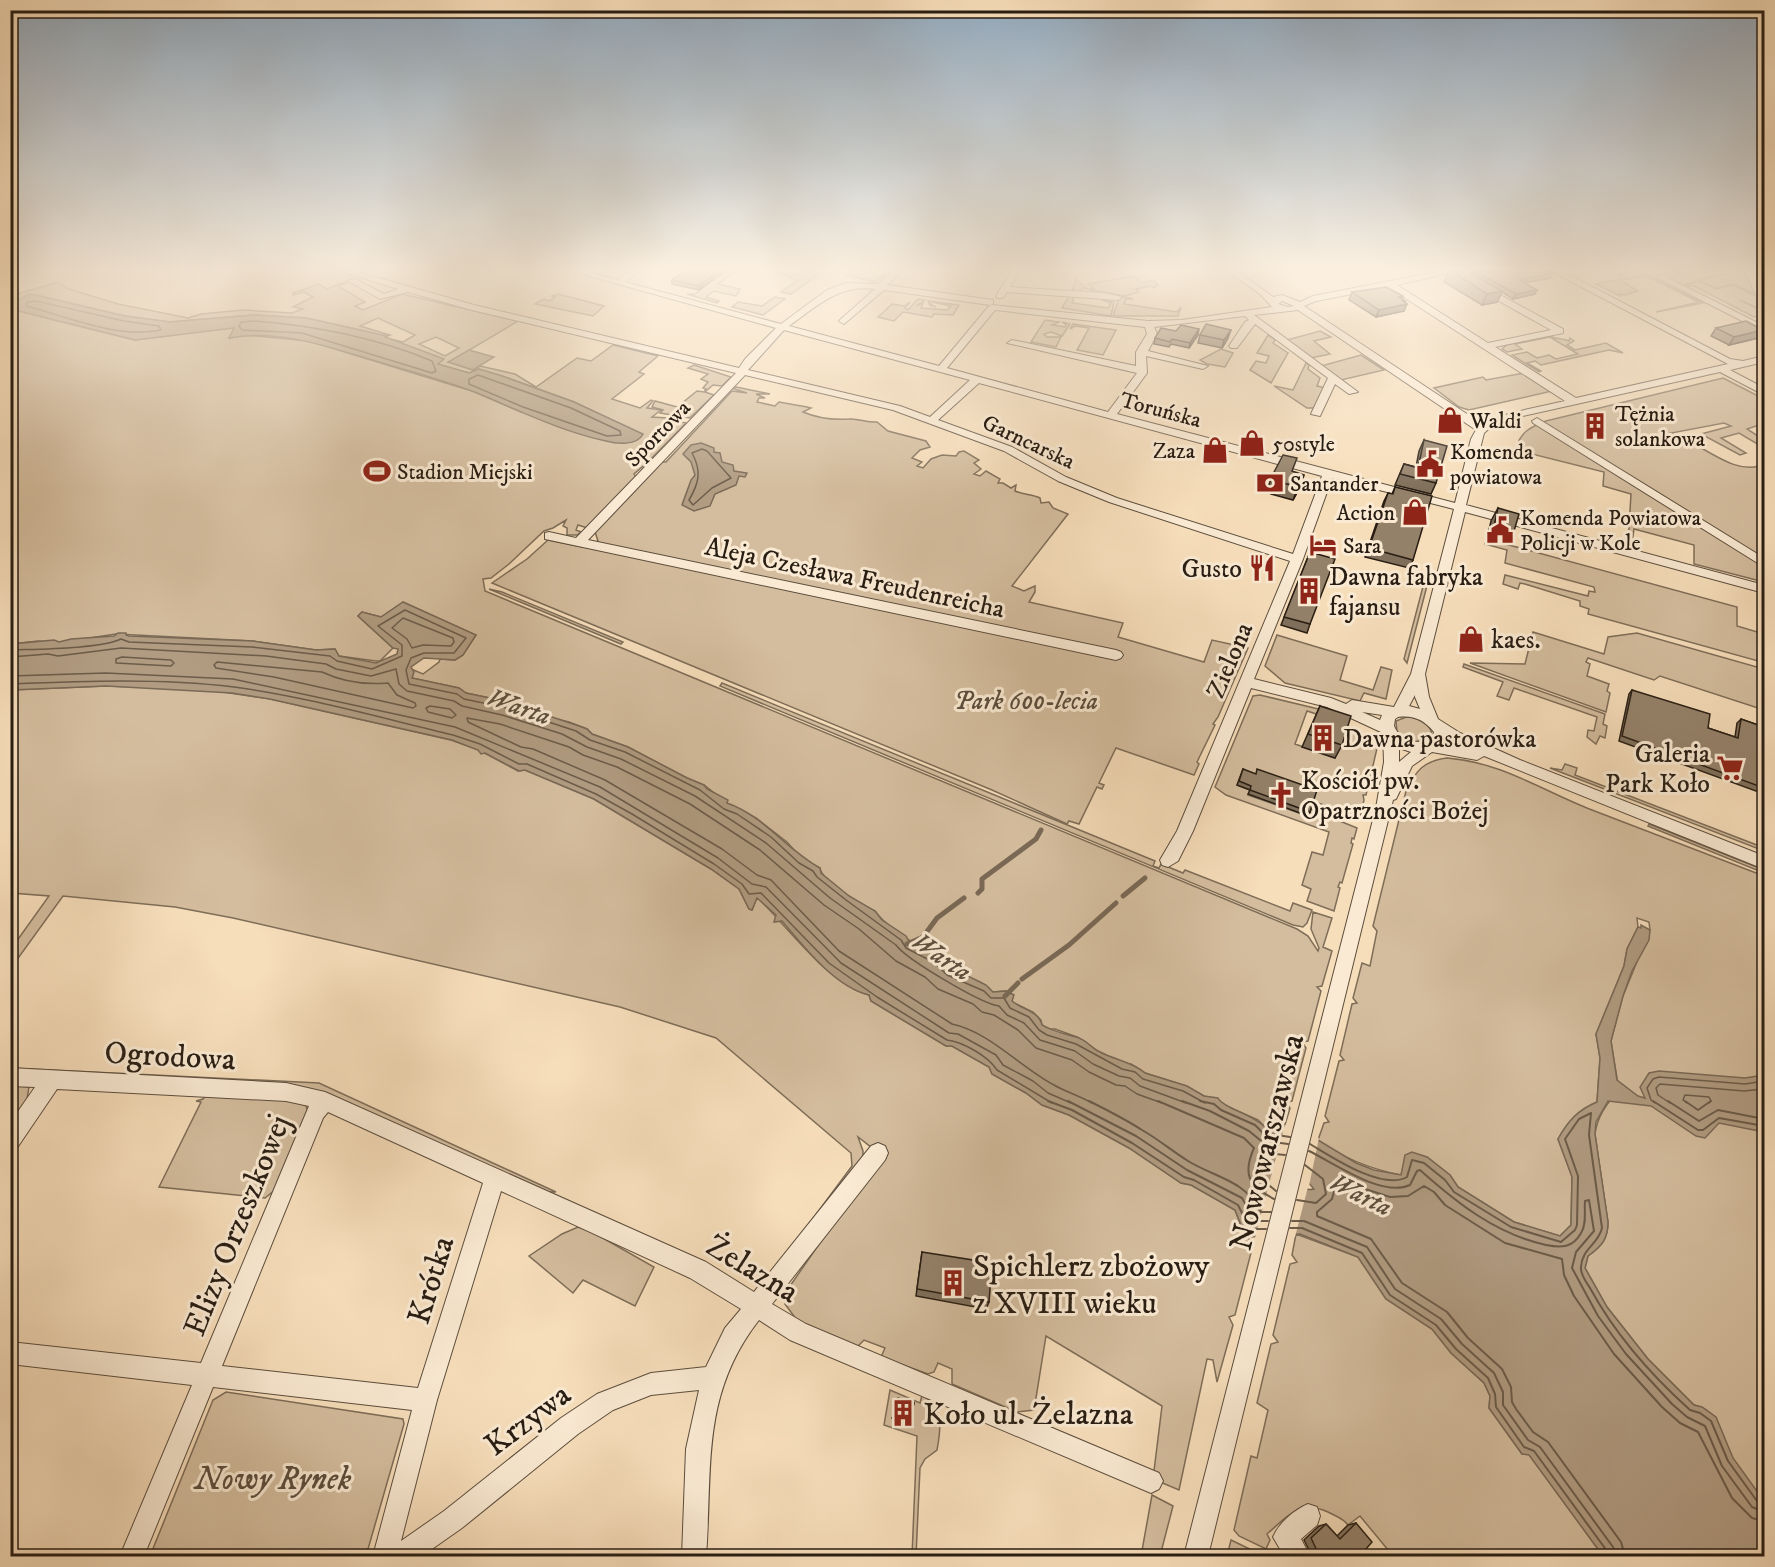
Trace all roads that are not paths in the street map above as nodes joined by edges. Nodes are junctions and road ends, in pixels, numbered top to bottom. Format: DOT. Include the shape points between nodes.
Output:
graph roads {
  1 [pos="629,344"];
  2 [pos="765,344"];
  3 [pos="845,344"];
  4 [pos="962,344"];
  5 [pos="1016,344"];
  6 [pos="1146,344"];
  7 [pos="1286,344"];
  8 [pos="1351,344"];
  9 [pos="1484,344"];
  10 [pos="1496,344"];
  11 [pos="1686,344"];
  12 [pos="1487,346"];
  13 [pos="1141,352"];
  14 [pos="1764,353"];
  15 [pos="1764,359"];
  16 [pos="1724,365"];
  17 [pos="1203,366"];
  18 [pos="941,370"];
  19 [pos="1142,371"];
  20 [pos="741,372"];
  21 [pos="1332,378"];
  22 [pos="976,380"];
  23 [pos="1353,392"];
  24 [pos="1764,392"];
  25 [pos="1573,401"];
  26 [pos="1316,414"];
  27 [pos="1110,416"];
  28 [pos="932,420"];
  29 [pos="1537,421"];
  30 [pos="1482,429"];
  31 [pos="1328,474"];
  32 [pos="1459,508"];
  33 [pos="549,536"];
  34 [pos="585,543"];
  35 [pos="1297,558"];
  36 [pos="1764,563"];
  37 [pos="1764,589"];
  38 [pos="1116,655"];
  39 [pos="1418,674"];
  40 [pos="1246,682"];
  41 [pos="1331,703"];
  42 [pos="1397,712"];
  43 [pos="1435,723"];
  44 [pos="1389,732"];
  45 [pos="1429,748"];
  46 [pos="1515,764"];
  47 [pos="1384,808"];
  48 [pos="1168,860"];
  49 [pos="1764,863"];
  50 [pos="10,1077"];
  51 [pos="52,1079"];
  52 [pos="325,1101"];
  53 [pos="10,1141"];
  54 [pos="878,1153"];
  55 [pos="495,1177"];
  56 [pos="759,1306"];
  57 [pos="10,1353"];
  58 [pos="208,1374"];
  59 [pos="713,1378"];
  60 [pos="426,1400"];
  61 [pos="1151,1481"];
  62 [pos="1308,1516"];
  63 [pos="132,1557"];
  64 [pos="385,1557"];
  65 [pos="401,1557"];
  66 [pos="694,1557"];
  67 [pos="1196,1557"];
  68 [pos="1298,1557"];
  1 -- 20 [label="street, Garncarska"];
  2 -- 20 [label="street, Sportowa"];
  3 -- 18 [label="street, Toruńska"];
  4 -- 18 [label="street"];
  5 -- 19 [label="street"];
  6 -- 13 [label="street"];
  7 -- 21 [label="street"];
  8 -- 30 [label="street"];
  9 -- 12 [label="street"];
  10 -- 12 [label="street"];
  11 -- 16 [label="street"];
  12 -- 25 [label="street"];
  13 -- 17 [label="street"];
  13 -- 19 [label="street"];
  14 -- 16 [label="street"];
  15 -- 16 [label="street"];
  16 -- 24 [label="street"];
  16 -- 25 [label="street"];
  18 -- 22 [label="street, Toruńska"];
  19 -- 27 [label="street"];
  20 -- 28 [label="street, Garncarska" via="866,399"];
  20 -- 33 [label="street, Sportowa" via="579,542"];
  21 -- 23 [label="street"];
  21 -- 26 [label="street"];
  22 -- 27 [label="street, Toruńska"];
  22 -- 28 [label="street"];
  25 -- 30 [label="street" via="1504,418"];
  27 -- 31 [label="street, Toruńska"];
  28 -- 35 [label="street, Garncarska" via="1008,449 1062,479 1113,500"];
  29 -- 36 [label="street"];
  30 -- 32 [label="street"];
  31 -- 32 [label="street, Toruńska"];
  31 -- 35 [label="street, Zielona"];
  32 -- 37 [label="street, Toruńska"];
  32 -- 39 [label="street"];
  34 -- 38 [label="street, Aleja Czesława Freudenreicha"];
  35 -- 40 [label="street, Zielona"];
  39 -- 42 [label="street" via="1405,704"];
  39 -- 43 [label="street" via="1422,697"];
  40 -- 41 [label="street"];
  40 -- 48 [label="street, Zielona" via="1185,831"];
  41 -- 42 [label="street"];
  41 -- 44 [label="street"];
  42 -- 43 [label="street" via="1413,711"];
  42 -- 44 [label="street" via="1386,721"];
  43 -- 45 [label="street" via="1441,738"];
  43 -- 46 [label="street" via="1455,737"];
  44 -- 45 [label="street" via="1405,745"];
  44 -- 47 [label="street" via="1392,758"];
  45 -- 46 [label="street" via="1455,749"];
  45 -- 47 [label="street" via="1406,763"];
  46 -- 49 [label="street"];
  47 -- 67 [label="street, Nowowarszawska"];
  50 -- 51 [label="street, Ogrodowa"];
  51 -- 52 [label="street, Ogrodowa" via="286,1092"];
  51 -- 53 [label="street"];
  52 -- 55 [label="street, Żelazna"];
  52 -- 58 [label="street, Elizy Orzeszkowej" via="316,1112"];
  54 -- 56 [label="street"];
  55 -- 56 [label="street, Żelazna" via="698,1270"];
  55 -- 60 [label="street, Krótka"];
  56 -- 59 [label="street" via="733,1336"];
  56 -- 61 [label="street, Żelazna" via="798,1332"];
  57 -- 58 [label="street"];
  58 -- 60 [label="street"];
  58 -- 63 [label="street"];
  59 -- 65 [label="street, Krzywa" via="647,1385 611,1400 562,1431"];
  59 -- 66 [label="street" via="699,1449"];
  60 -- 64 [label="street"];
  62 -- 68 [label="street" via="1285,1537"];
}
